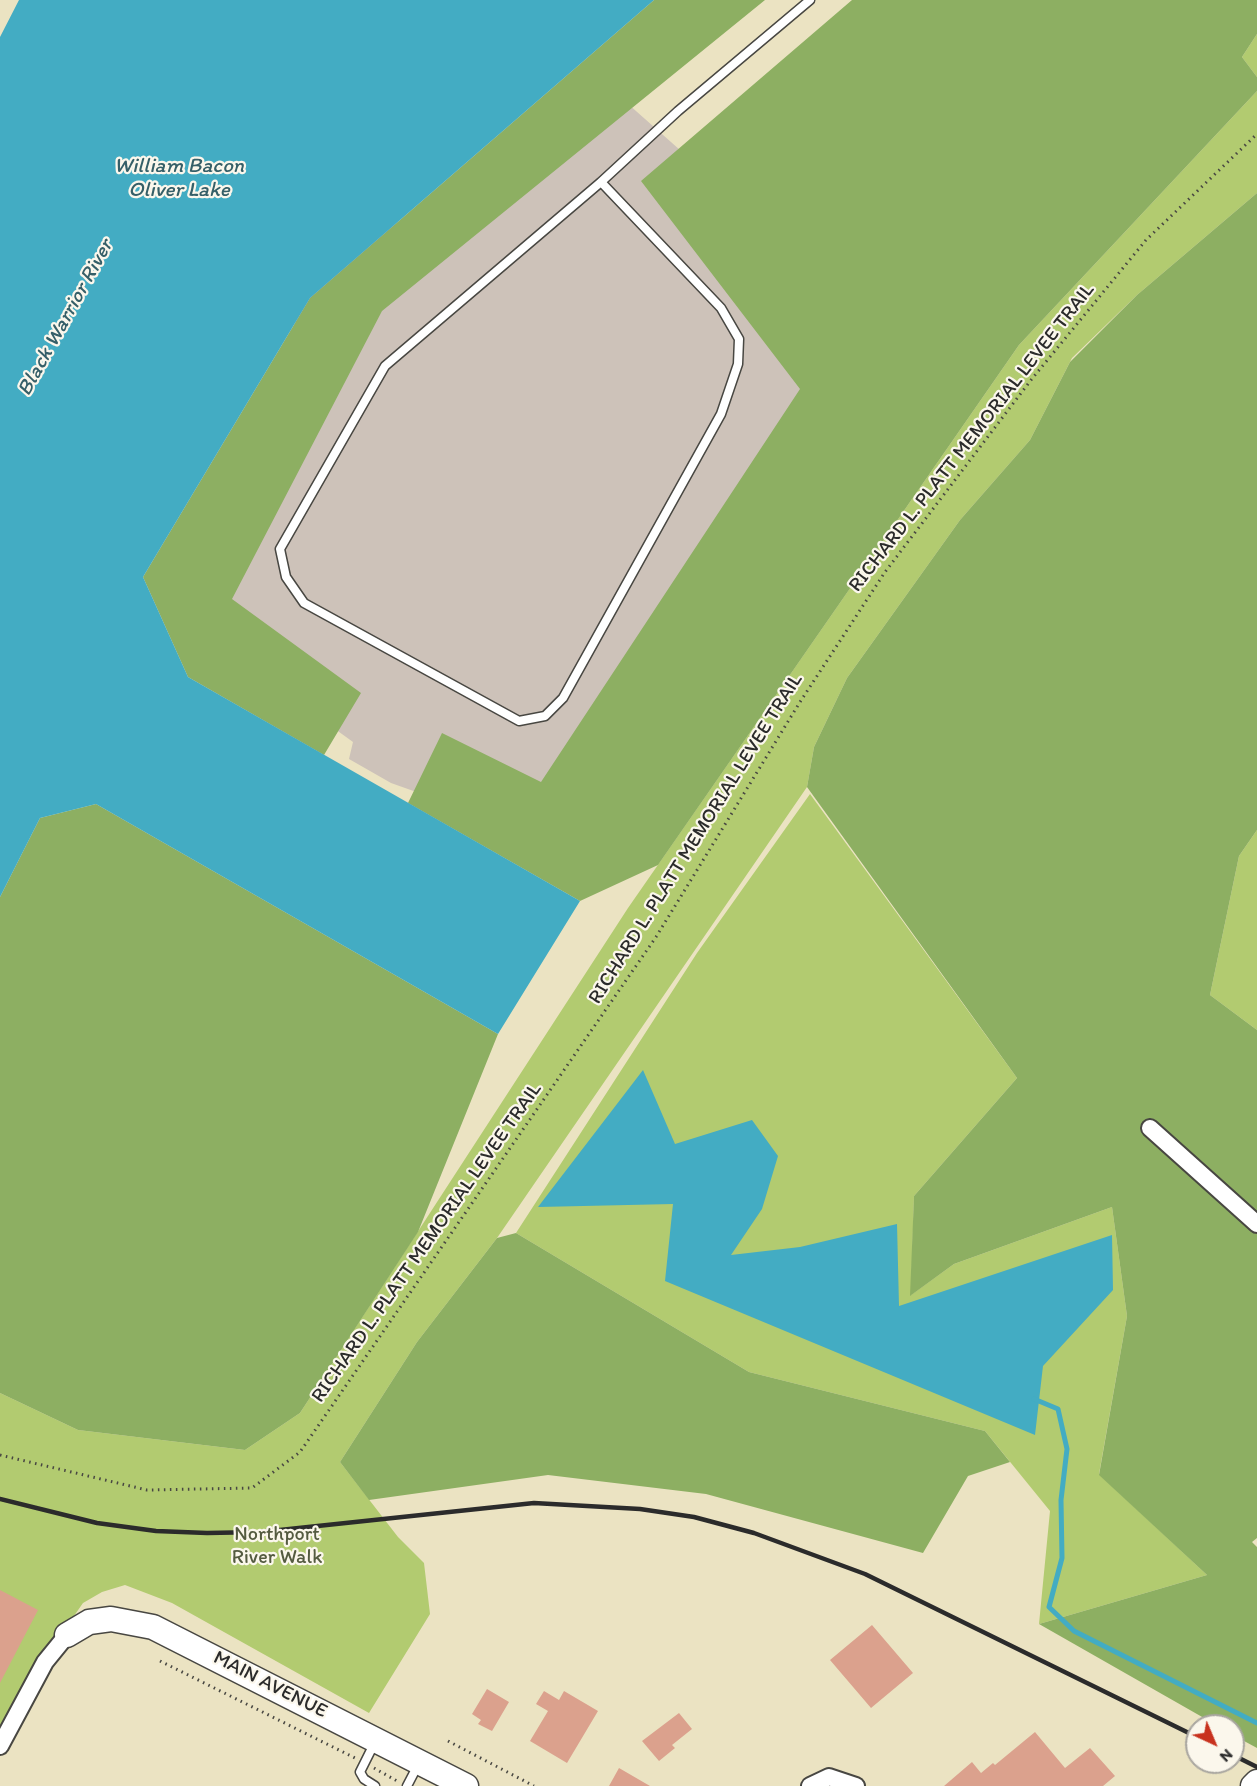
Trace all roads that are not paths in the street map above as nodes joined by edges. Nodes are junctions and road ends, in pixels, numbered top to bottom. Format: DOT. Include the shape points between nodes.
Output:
graph roads {
  1 [pos="810,0"];
  2 [pos="601,182"];
  3 [pos="1150,1128"];
  4 [pos="1257,1224"];
  5 [pos="67,1635"];
  6 [pos="377,1739"];
  7 [pos="0,1746"];
  8 [pos="419,1761"];
  9 [pos="1257,1782"];
  10 [pos="375,1786"];
  11 [pos="407,1786"];
  12 [pos="466,1786"];
  13 [pos="810,1786"];
  14 [pos="855,1786"];
  15 [pos="1253,1786"];
  1 -- 2 [label="lane"];
  2 -- 2 [label="lane" via="385,366 280,549 286,577 304,603 519,721 545,716 563,698 722,414 738,364 739,339 721,308"];
  3 -- 4 [label="street"];
  5 -- 6 [label="main road, MAIN AVENUE" via="89,1622 111,1619 153,1627"];
  5 -- 7 [label="street" via="45,1662"];
  6 -- 8 [label="main road, MAIN AVENUE"];
  6 -- 10 [label="lane" via="360,1772"];
  8 -- 11 [label="lane"];
  8 -- 12 [label="main road, MAIN AVENUE"];
  9 -- 15 [label="main road"];
  13 -- 14 [label="street" via="829,1777"];
}
